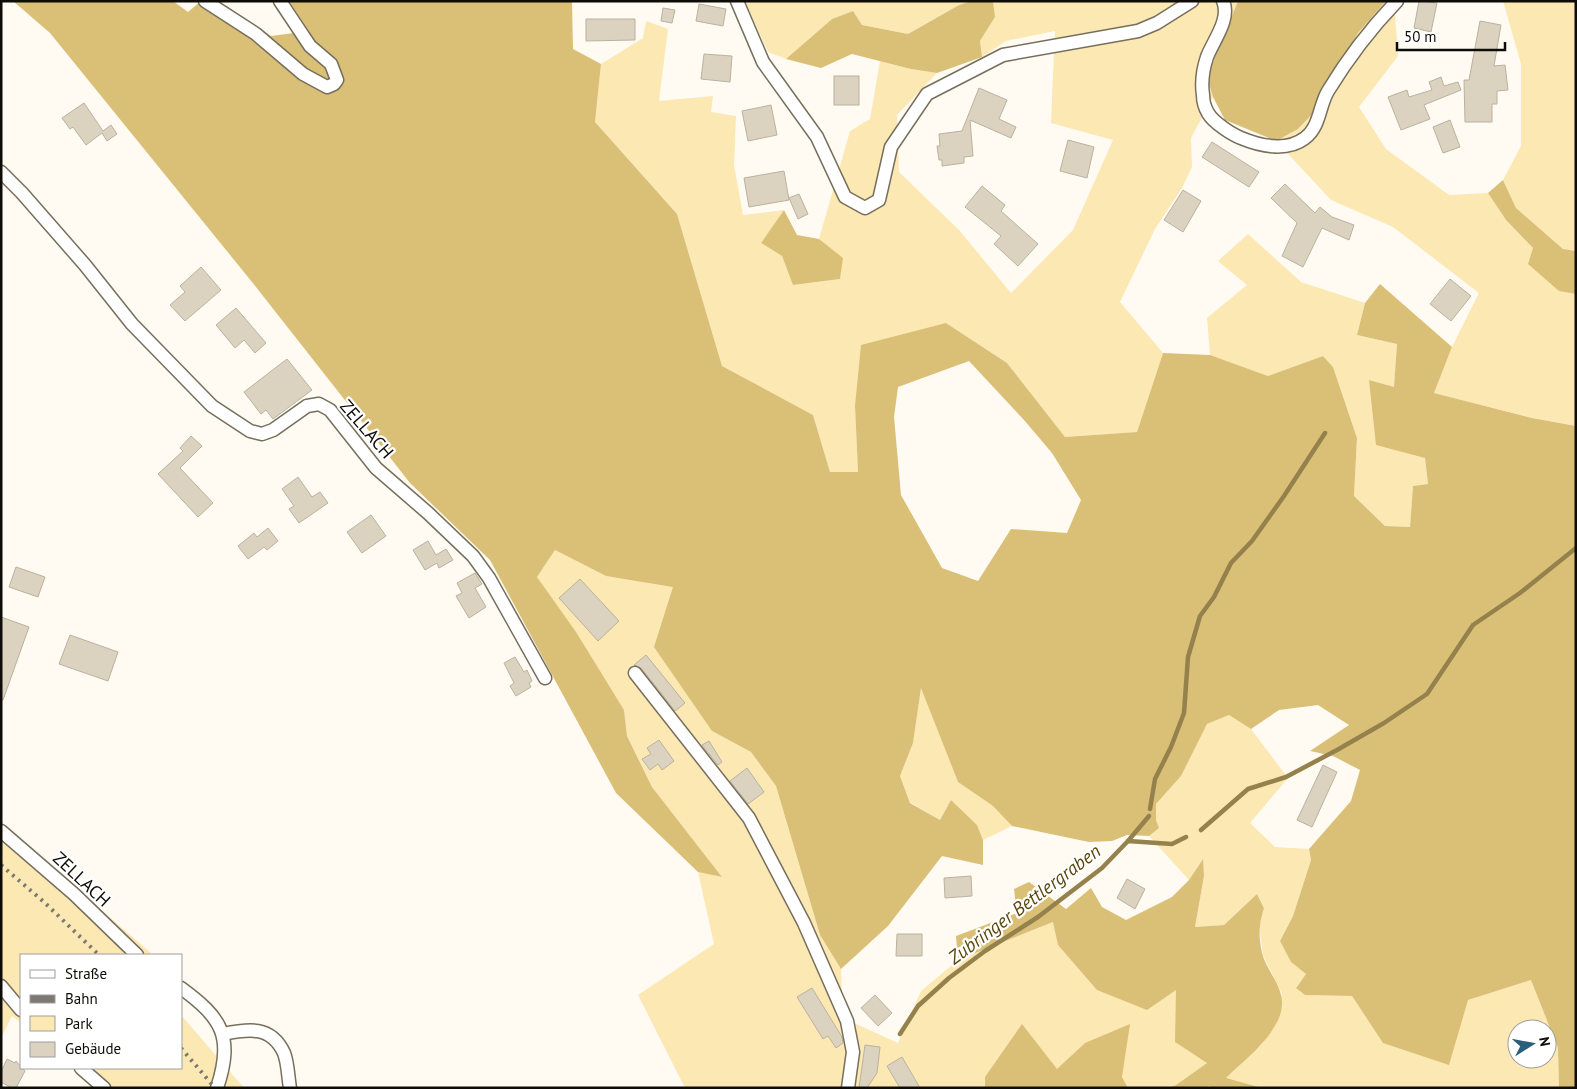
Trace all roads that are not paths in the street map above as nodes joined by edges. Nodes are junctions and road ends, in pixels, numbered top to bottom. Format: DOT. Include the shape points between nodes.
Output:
graph roads {
  1 [pos="205,1"];
  2 [pos="280,1"];
  3 [pos="737,1"];
  4 [pos="1192,1"];
  5 [pos="1223,1"];
  6 [pos="1397,1"];
  7 [pos="1,172"];
  8 [pos="635,673"];
  9 [pos="545,678"];
  10 [pos="1,831"];
  11 [pos="136,954"];
  12 [pos="1,986"];
  13 [pos="182,989"];
  14 [pos="20,1009"];
  15 [pos="223,1034"];
  16 [pos="82,1069"];
  17 [pos="104,1088"];
  18 [pos="217,1088"];
  19 [pos="290,1088"];
  20 [pos="848,1088"];
  1 -- 2 [label="street" via="256,34 303,74 328,87 334,84 337,80 331,64 310,46"];
  3 -- 4 [label="street" via="763,62 817,137 845,197 865,208 879,200 892,147 927,94 1003,55 1138,31"];
  5 -- 6 [label="street" via="1226,14 1201,81 1208,114 1231,133 1251,142 1285,147 1306,138 1314,129 1327,92 1372,27"];
  7 -- 9 [label="street, ZELLACH" via="85,265 132,324 212,406 250,432 262,434 307,406 319,404 330,410 376,468 473,556 490,578"];
  8 -- 20 [label="street" via="749,818 804,923 847,1021 853,1052"];
  10 -- 11 [label="street, ZELLACH" via="74,894"];
  12 -- 14 [label="street"];
  13 -- 15 [label="street" via="209,1011"];
  15 -- 18 [label="street" via="225,1054"];
  15 -- 19 [label="street" via="252,1029 265,1033 284,1054"];
  16 -- 17 [label="street"];
}
